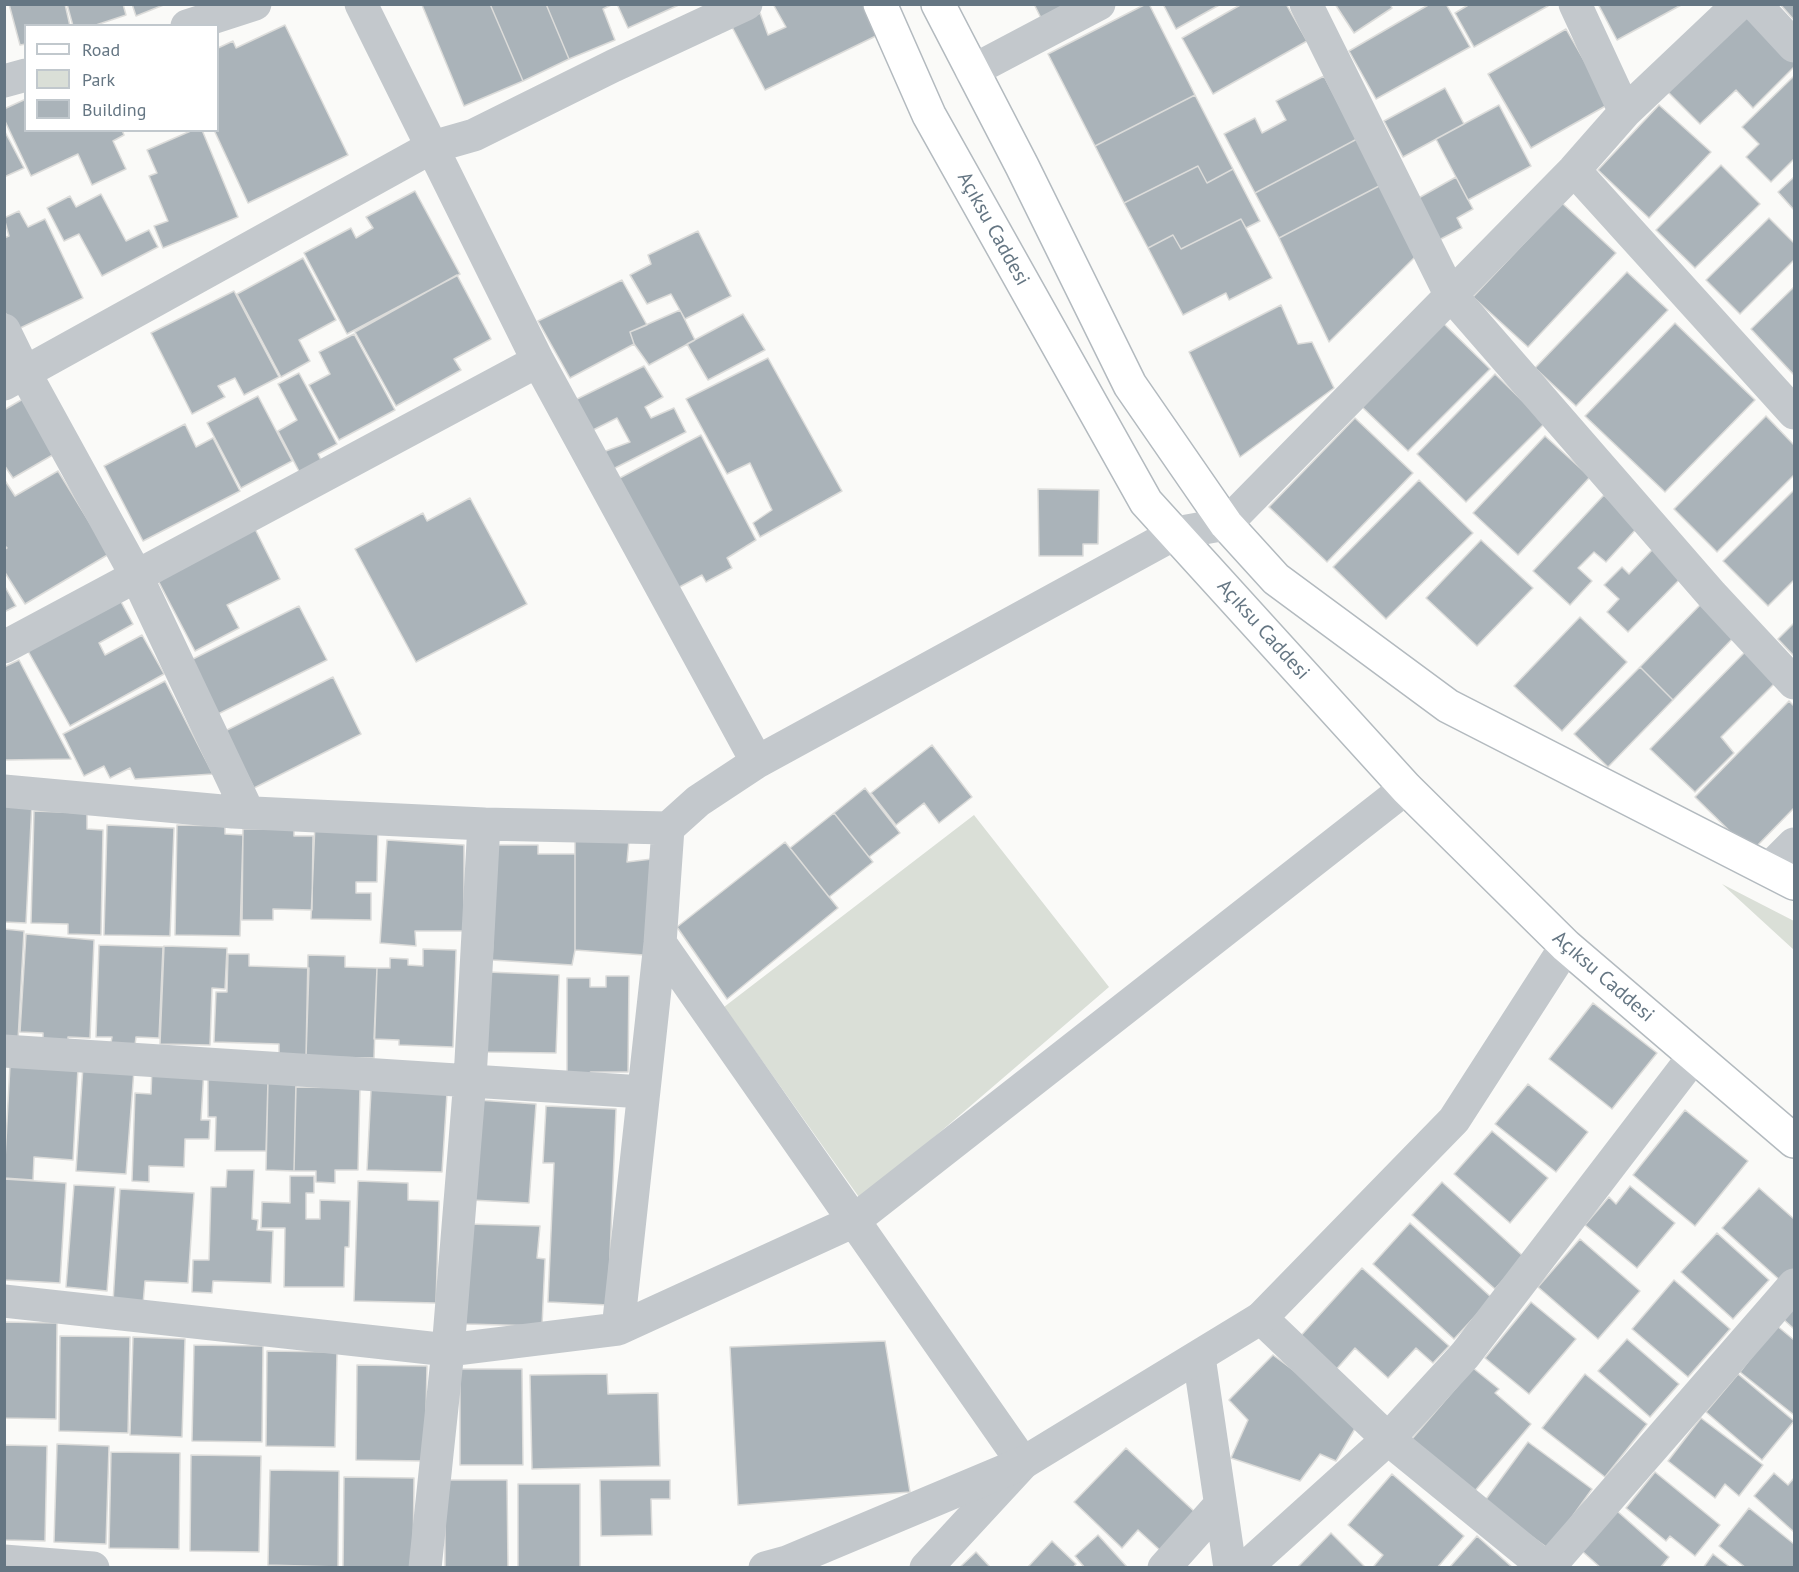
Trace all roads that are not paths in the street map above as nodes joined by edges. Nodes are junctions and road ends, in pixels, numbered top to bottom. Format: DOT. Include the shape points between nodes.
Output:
graph roads {
  1 [pos="255,4"];
  2 [pos="746,4"];
  3 [pos="880,4"];
  4 [pos="938,4"];
  5 [pos="1099,4"];
  6 [pos="1306,4"];
  7 [pos="1575,4"];
  8 [pos="1738,4"];
  9 [pos="1755,4"];
  10 [pos="370,7"];
  11 [pos="193,24"];
  12 [pos="1794,46"];
  13 [pos="972,71"];
  14 [pos="24,76"];
  15 [pos="4,81"];
  16 [pos="1624,112"];
  17 [pos="432,147"];
  18 [pos="1574,170"];
  19 [pos="1450,294"];
  20 [pos="4,330"];
  21 [pos="538,361"];
  22 [pos="15,378"];
  23 [pos="1794,412"];
  24 [pos="1226,524"];
  25 [pos="1176,533"];
  26 [pos="136,575"];
  27 [pos="4,647"];
  28 [pos="1794,683"];
  29 [pos="757,762"];
  30 [pos="1406,788"];
  31 [pos="4,791"];
  32 [pos="248,812"];
  33 [pos="484,824"];
  34 [pos="668,828"];
  35 [pos="1794,844"];
  36 [pos="1782,876"];
  37 [pos="660,943"];
  38 [pos="1566,946"];
  39 [pos="4,1051"];
  40 [pos="1694,1056"];
  41 [pos="470,1079"];
  42 [pos="643,1092"];
  43 [pos="1794,1141"];
  44 [pos="852,1222"];
  45 [pos="1794,1285"];
  46 [pos="4,1301"];
  47 [pos="1261,1318"];
  48 [pos="618,1329"];
  49 [pos="448,1350"];
  50 [pos="1199,1357"];
  51 [pos="1388,1439"];
  52 [pos="1023,1463"];
  53 [pos="1220,1505"];
  54 [pos="4,1561"];
  55 [pos="93,1568"];
  56 [pos="425,1568"];
  57 [pos="765,1568"];
  58 [pos="927,1568"];
  59 [pos="1164,1568"];
  60 [pos="1230,1568"];
  61 [pos="1245,1568"];
  62 [pos="1547,1568"];
  1 -- 11 [label="street"];
  2 -- 17 [label="street" via="474,135"];
  3 -- 25 [label="main road, Açıksu Caddesi" via="929,115 976,199 1146,502"];
  4 -- 13 [label="main road"];
  5 -- 13 [label="street"];
  6 -- 19 [label="street"];
  7 -- 16 [label="street"];
  8 -- 16 [label="street"];
  9 -- 12 [label="street"];
  10 -- 17 [label="street"];
  13 -- 24 [label="main road" via="1130,385"];
  14 -- 15 [label="street"];
  16 -- 18 [label="street"];
  17 -- 21 [label="street"];
  17 -- 22 [label="street"];
  18 -- 19 [label="street"];
  18 -- 23 [label="street"];
  19 -- 24 [label="street"];
  19 -- 28 [label="street" via="1712,595"];
  20 -- 22 [label="street"];
  21 -- 26 [label="street"];
  21 -- 29 [label="street"];
  22 -- 26 [label="street"];
  24 -- 25 [label="street"];
  24 -- 36 [label="main road" via="1276,579 1448,706"];
  25 -- 29 [label="street"];
  25 -- 30 [label="main road, Açıksu Caddesi"];
  26 -- 27 [label="street"];
  26 -- 32 [label="street"];
  29 -- 34 [label="street" via="698,801"];
  30 -- 38 [label="main road, Açıksu Caddesi"];
  30 -- 44 [label="street"];
  31 -- 32 [label="street"];
  32 -- 33 [label="street"];
  33 -- 34 [label="street"];
  33 -- 41 [label="street"];
  34 -- 37 [label="street"];
  35 -- 36 [label="street"];
  37 -- 42 [label="street"];
  37 -- 44 [label="street"];
  38 -- 40 [label="main road, Açıksu Caddesi"];
  38 -- 47 [label="street" via="1454,1120"];
  39 -- 41 [label="street"];
  40 -- 43 [label="main road, Açıksu Caddesi"];
  40 -- 51 [label="street" via="1465,1355"];
  41 -- 42 [label="street"];
  41 -- 49 [label="street"];
  42 -- 48 [label="street"];
  44 -- 48 [label="street"];
  44 -- 52 [label="street"];
  45 -- 62 [label="street"];
  46 -- 49 [label="street"];
  47 -- 50 [label="street"];
  47 -- 51 [label="street"];
  48 -- 49 [label="street"];
  49 -- 56 [label="street"];
  50 -- 52 [label="street"];
  50 -- 53 [label="street"];
  51 -- 61 [label="street"];
  51 -- 62 [label="street"];
  52 -- 57 [label="street"];
  52 -- 58 [label="street"];
  53 -- 59 [label="street"];
  53 -- 60 [label="street"];
  54 -- 55 [label="street"];
}
